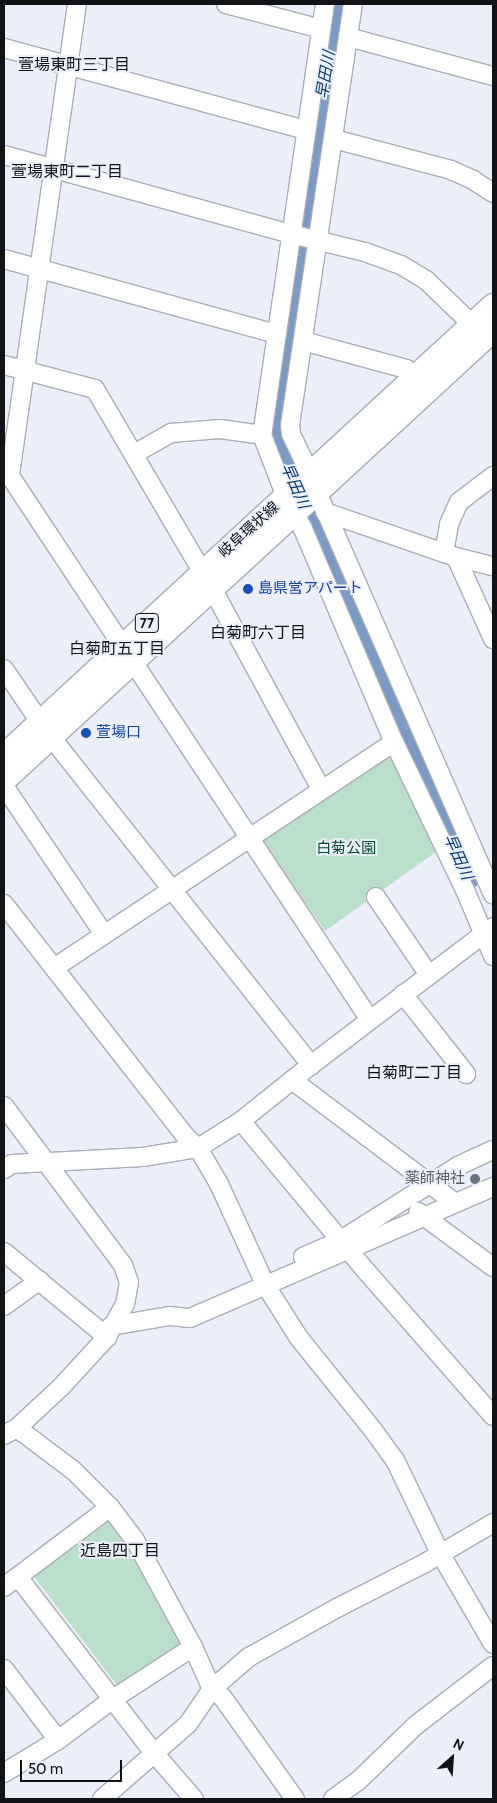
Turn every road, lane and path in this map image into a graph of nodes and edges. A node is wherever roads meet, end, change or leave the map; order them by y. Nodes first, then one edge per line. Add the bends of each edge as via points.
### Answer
1 (77, 4) edge
2 (226, 4) edge
3 (325, 4) edge
4 (353, 4) edge
5 (321, 29) junction
6 (348, 37) junction
7 (4, 48) edge
8 (68, 65) junction
9 (493, 76) edge
10 (306, 130) junction
11 (334, 138) junction
12 (4, 155) edge
13 (53, 169) junction
14 (493, 193) edge
15 (294, 235) junction
16 (316, 240) junction
17 (4, 259) edge
18 (38, 268) junction
19 (493, 304) edge
20 (277, 334) junction
21 (486, 335) edge
22 (303, 341) junction
23 (4, 365) edge
24 (24, 371) junction
25 (415, 377) junction
26 (262, 435) junction
27 (134, 454) junction
28 (493, 476) edge
29 (305, 497) junction
30 (450, 555) junction
31 (493, 566) edge
32 (208, 581) junction
33 (493, 639) edge
34 (128, 653) junction
35 (4, 669) edge
36 (45, 730) junction
37 (394, 742) junction
38 (4, 754) edge
39 (4, 781) edge
40 (4, 786) edge
41 (321, 790) junction
42 (249, 837) junction
43 (171, 888) junction
44 (493, 894) edge
45 (376, 898) dead end
46 (4, 904) edge
47 (488, 931) edge
48 (104, 934) junction
49 (493, 956) edge
50 (54, 968) junction
51 (429, 975) junction
52 (403, 994) junction
53 (370, 1020) junction
54 (311, 1064) junction
55 (466, 1074) dead end
56 (292, 1080) junction
57 (4, 1106) edge
58 (240, 1121) junction
59 (198, 1148) junction
60 (493, 1150) edge
61 (46, 1162) junction
62 (4, 1168) edge
63 (431, 1184) junction
64 (493, 1187) edge
65 (404, 1201) junction
66 (455, 1203) junction
67 (425, 1217) junction
68 (345, 1245) junction
69 (4, 1252) edge
70 (493, 1267) edge
71 (40, 1280) junction
72 (264, 1281) junction
73 (4, 1306) edge
74 (109, 1331) junction
75 (493, 1416) edge
76 (10, 1432) edge
77 (110, 1508) junction
78 (493, 1523) edge
79 (440, 1553) junction
80 (11, 1582) edge
81 (493, 1644) edge
82 (193, 1647) junction
83 (493, 1666) edge
84 (4, 1669) edge
85 (212, 1689) junction
86 (113, 1699) junction
87 (58, 1740) junction
88 (154, 1753) junction
89 (4, 1773) edge
90 (102, 1799) edge
91 (194, 1799) edge
92 (295, 1799) edge
93 (334, 1799) edge

1 - 8 street
2 - 5 street
3 - 5 street
4 - 6 street
5 - 10 street
6 - 9 street
6 - 11 street
7 - 8 street
8 - 10 street
8 - 13 street
10 - 15 street
11 - 14 street via 451,170
11 - 16 street
12 - 13 street
13 - 15 street
13 - 18 street
15 - 16 street
15 - 20 street
16 - 21 street via 401,264 426,280
16 - 22 street
17 - 18 street
18 - 20 street
18 - 24 street
19 - 21 main road, 岐阜環状線 / 77
20 - 26 street
21 - 25 main road, 岐阜環状線 / 77
21 - 29 main road, 岐阜環状線 / 77
22 - 25 street via 406,369
22 - 29 street via 290,425
23 - 24 street
24 - 27 street via 95,390
24 - 34 street via 10,476
25 - 29 main road, 岐阜環状線 / 77
26 - 27 street via 220,429 171,433
26 - 29 street
27 - 32 street
28 - 30 street via 459,502 449,524
29 - 30 street
29 - 32 main road, 岐阜環状線 / 77
29 - 37 street via 303,529
29 - 44 street
30 - 31 street
30 - 33 street
32 - 34 main road, 岐阜環状線 / 77
32 - 41 street
34 - 36 main road, 岐阜環状線 / 77
34 - 42 street
35 - 36 street
36 - 38 main road, 岐阜環状線 / 77
36 - 39 main road, 岐阜環状線 / 77
36 - 43 street
37 - 41 street
37 - 47 street
40 - 48 street
41 - 42 street
42 - 43 street
42 - 53 street
43 - 48 street
43 - 54 street
45 - 51 street
46 - 50 street
47 - 49 street
47 - 51 street
48 - 50 street
50 - 59 street
51 - 52 street
52 - 53 street
52 - 55 street
53 - 54 street
54 - 56 street
56 - 58 street
56 - 63 street
57 - 61 street
58 - 59 street
58 - 68 street
59 - 61 street via 143,1157
59 - 72 street via 219,1184
60 - 63 street via 458,1166
61 - 62 street via 12,1164
61 - 74 street via 123,1265 129,1282 125,1304
63 - 65 street
63 - 66 street
64 - 66 street
65 - 67 street
65 - 68 street
66 - 67 street
67 - 68 street
67 - 70 street
68 - 72 street
68 - 75 street
69 - 71 street
71 - 73 street
71 - 74 street
72 - 74 street via 190,1318 170,1316
72 - 79 street via 299,1338 395,1460
74 - 76 street via 61,1387
76 - 77 street via 74,1471
77 - 80 street
77 - 82 street via 136,1540
78 - 79 street
79 - 81 street
79 - 85 street via 249,1657
80 - 86 street
82 - 85 street
82 - 86 street
83 - 93 street via 416,1725 358,1781
84 - 87 street
85 - 88 street via 188,1724
85 - 92 street via 223,1698
86 - 87 street
86 - 88 street
87 - 89 street
88 - 90 street
88 - 91 street

